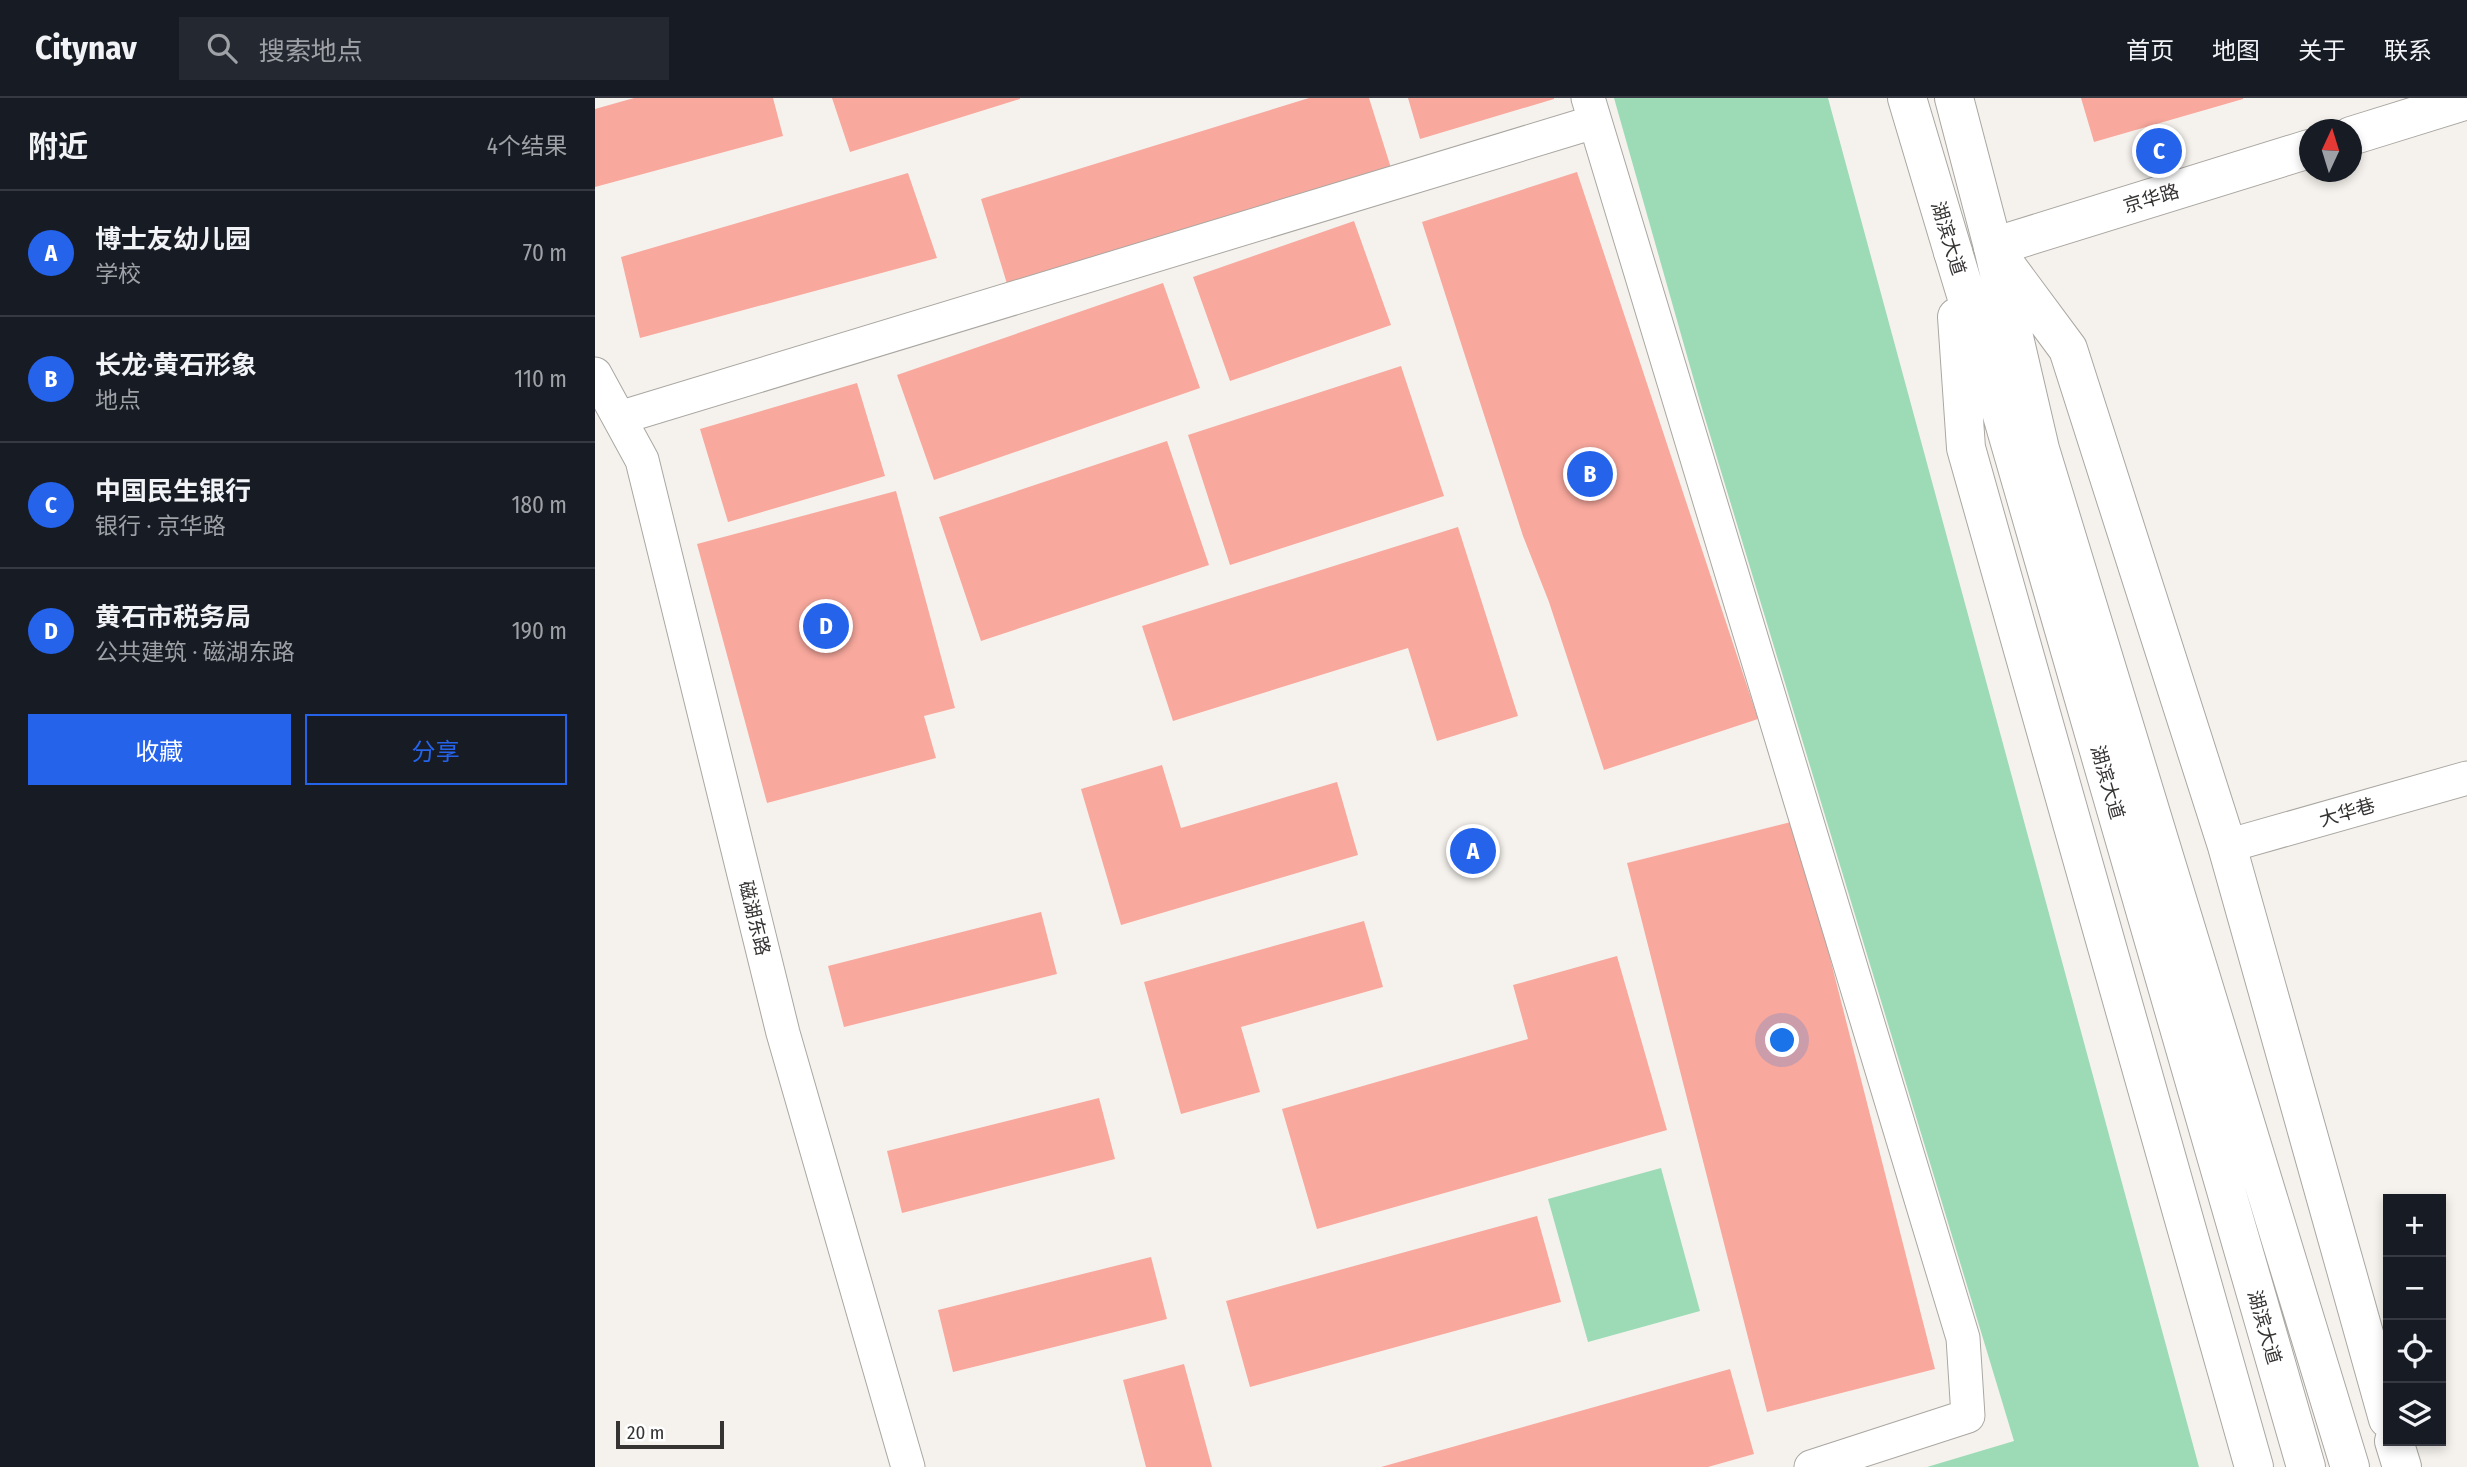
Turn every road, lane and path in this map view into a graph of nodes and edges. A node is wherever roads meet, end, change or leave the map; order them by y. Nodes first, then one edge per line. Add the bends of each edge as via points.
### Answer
1 (1907, 98) edge
2 (1954, 98) edge
3 (2467, 100) edge
4 (1591, 110) edge
5 (2362, 133) edge
6 (2299, 152) edge
7 (1993, 247) junction
8 (1953, 252) junction
9 (595, 374) edge
10 (619, 418) junction
11 (2467, 778) edge
12 (2227, 846) junction
13 (2383, 1401) edge
14 (2396, 1446) edge
15 (908, 1467) edge
16 (1811, 1467) edge
17 (2254, 1467) edge
18 (2306, 1467) edge
19 (2350, 1467) edge
20 (2402, 1467) edge

1 - 8 street, 湖滨大道
2 - 7 street, 湖滨大道
3 - 5 street
4 - 10 street
4 - 16 street via 1963,1338 1968,1416
6 - 7 street, 京华路
7 - 12 street via 2068,349
7 - 19 street, 湖滨大道 via 2040,449
8 - 17 street via 1966,448
8 - 18 street, 湖滨大道
9 - 10 street, 磁湖东路
10 - 15 street, 磁湖东路 via 642,460 783,1033
11 - 12 street, 大华巷
12 - 13 street
14 - 20 street

